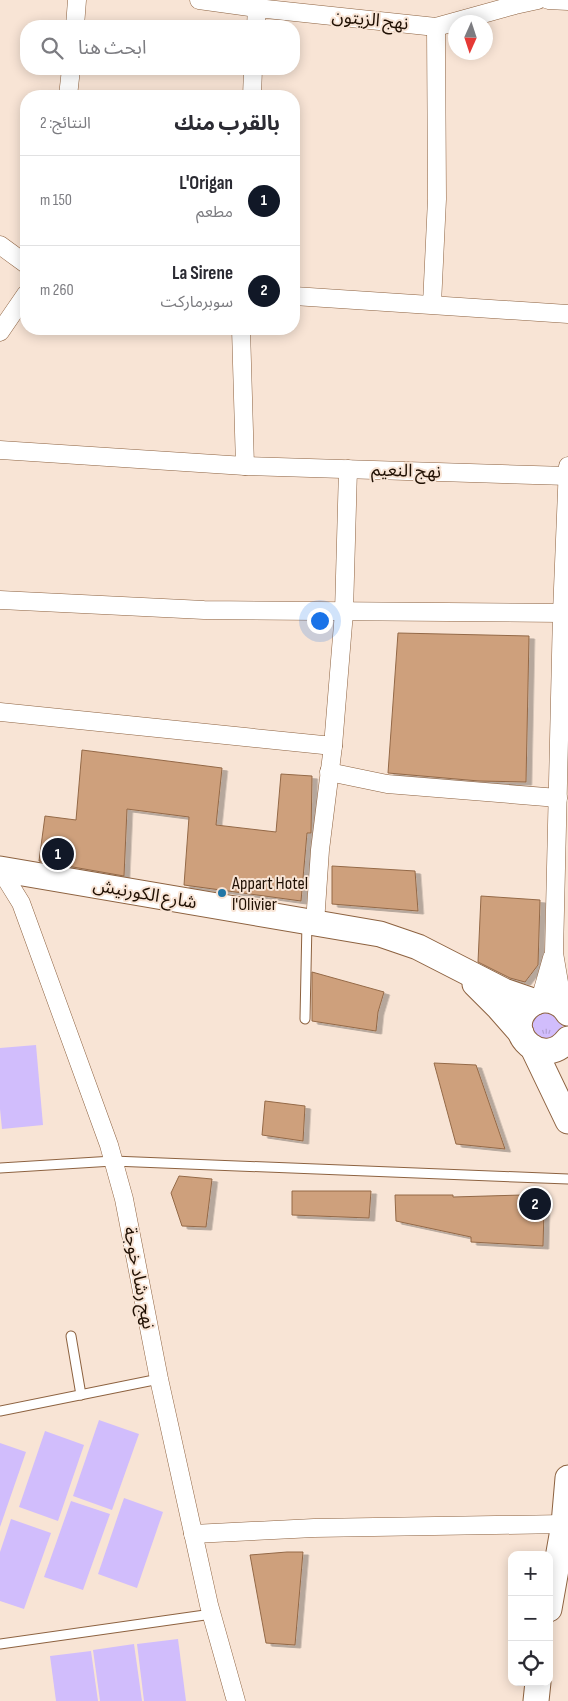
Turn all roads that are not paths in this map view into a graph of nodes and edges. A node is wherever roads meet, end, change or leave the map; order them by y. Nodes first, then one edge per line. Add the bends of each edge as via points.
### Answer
1 (77, 0) edge
2 (199, 0) edge
3 (538, 0) edge
4 (548, 0) edge
5 (568, 0) edge
6 (257, 8) junction
7 (75, 20) edge
8 (256, 20) edge
9 (436, 27) junction
10 (70, 75) edge
11 (253, 75) edge
12 (69, 90) edge
13 (252, 90) edge
14 (0, 245) edge
15 (20, 260) edge
16 (300, 296) edge
17 (20, 303) edge
18 (432, 304) junction
19 (568, 314) edge
20 (0, 332) edge
21 (241, 335) edge
22 (0, 450) edge
23 (245, 466) junction
24 (568, 466) edge
25 (348, 469) junction
26 (568, 476) edge
27 (0, 600) edge
28 (344, 612) junction
29 (562, 612) junction
30 (0, 712) edge
31 (333, 746) junction
32 (563, 765) edge
33 (328, 772) junction
34 (558, 798) junction
35 (0, 869) edge
36 (311, 922) junction
37 (460, 970) junction
38 (557, 1007) edge
39 (305, 1019) dead end
40 (568, 1039) edge
41 (527, 1040) junction
42 (568, 1121) edge
43 (113, 1161) junction
44 (0, 1168) edge
45 (568, 1179) edge
46 (71, 1336) dead end
47 (159, 1379) junction
48 (81, 1395) junction
49 (0, 1410) edge
50 (568, 1478) edge
51 (564, 1524) junction
52 (194, 1534) junction
53 (551, 1596) edge
54 (212, 1614) junction
55 (0, 1644) edge
56 (538, 1686) edge
57 (236, 1701) edge
58 (536, 1701) edge

1 - 7 street
2 - 6 street, نهج الزيتون
3 - 9 street, نهج الزيتون
4 - 5 street
6 - 8 street
6 - 9 street, نهج الزيتون
9 - 18 street via 437,199
10 - 12 street
11 - 13 street
14 - 15 street
16 - 18 street
17 - 20 street
18 - 19 street
21 - 23 street
22 - 23 street, نهج النعيم
23 - 25 street, نهج النعيم
24 - 26 street
25 - 26 street, نهج النعيم
25 - 28 street
26 - 29 street
27 - 28 street via 204,610
28 - 29 street
28 - 31 street
29 - 32 street
30 - 31 street
31 - 33 street
32 - 34 street
33 - 34 street via 387,784
33 - 36 street
34 - 38 street via 554,953
35 - 36 main road, شارع الكورنيش
35 - 43 street, نهج رشاد خوجة via 21,903
36 - 37 main road, شارع الكورنيش via 380,934 418,947
36 - 39 lane
37 - 38 main road, شارع الكورنيش via 504,991
37 - 41 main road, شارع الكورنيش
38 - 41 main road via 529,1006 521,1018
40 - 41 main road via 552,1051 539,1050
41 - 42 main road, شارع الكورنيش
43 - 44 lane
43 - 45 lane
43 - 47 street, نهج رشاد خوجة via 124,1199
46 - 48 lane
47 - 48 lane
47 - 52 street, نهج رشاد خوجة
48 - 49 lane
50 - 51 main road
51 - 52 street via 314,1528
51 - 53 main road
52 - 54 street, نهج رشاد خوجة
54 - 55 lane
54 - 57 street, نهج رشاد خوجة
56 - 58 main road

